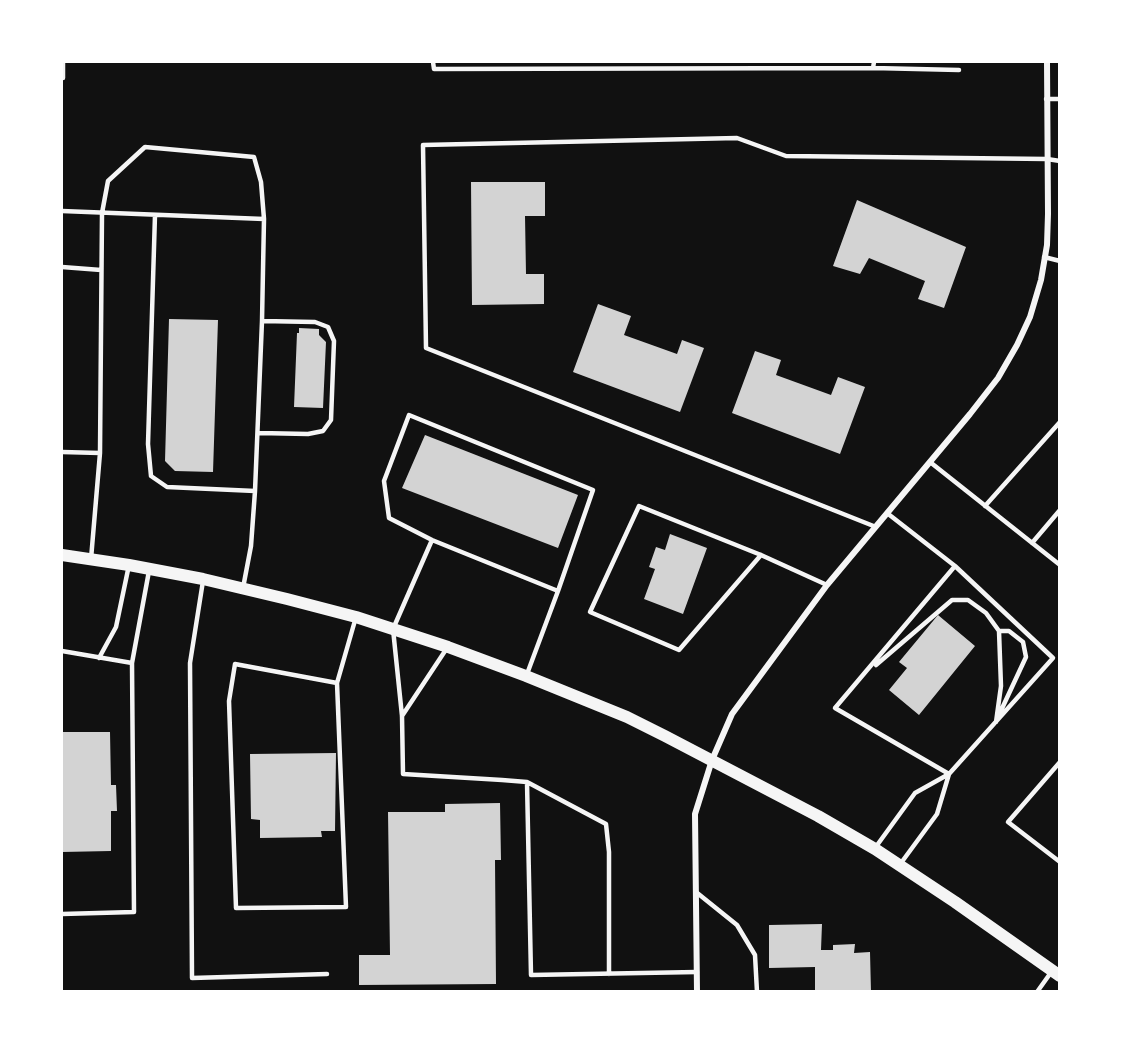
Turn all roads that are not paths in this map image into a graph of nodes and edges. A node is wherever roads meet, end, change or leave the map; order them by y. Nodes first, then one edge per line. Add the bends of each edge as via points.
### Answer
1 (63, 62) edge
2 (434, 62) edge
3 (586, 62) edge
4 (874, 62) edge
5 (1047, 62) edge
6 (587, 68) junction
7 (873, 68) junction
8 (959, 70) dead end
9 (62, 78) edge
10 (1046, 99) junction
11 (1059, 99) edge
12 (1047, 159) junction
13 (1059, 161) edge
14 (62, 211) edge
15 (102, 213) junction
16 (155, 215) junction
17 (264, 219) junction
18 (1044, 257) junction
19 (1059, 261) edge
20 (62, 267) edge
21 (101, 270) junction
22 (262, 321) junction
23 (1059, 422) edge
24 (258, 433) junction
25 (62, 452) edge
26 (100, 453) junction
27 (930, 462) junction
28 (255, 491) junction
29 (985, 506) junction
30 (1059, 510) edge
31 (887, 513) junction
32 (876, 527) junction
33 (432, 540) junction
34 (1032, 543) junction
35 (62, 555) edge
36 (761, 555) junction
37 (91, 559) junction
38 (129, 565) junction
39 (1059, 565) edge
40 (955, 566) junction
41 (149, 568) junction
42 (203, 579) junction
43 (827, 585) junction
44 (243, 588) junction
45 (558, 591) junction
46 (356, 618) junction
47 (393, 630) junction
48 (999, 631) junction
49 (448, 647) junction
50 (62, 651) edge
51 (99, 658) junction
52 (132, 663) junction
53 (865, 674) junction
54 (526, 676) junction
55 (337, 682) junction
56 (402, 716) junction
57 (996, 722) junction
58 (712, 760) junction
59 (1059, 762) edge
60 (949, 774) junction
61 (527, 783) junction
62 (875, 849) junction
63 (1059, 862) edge
64 (900, 865) junction
65 (696, 892) junction
66 (62, 914) edge
67 (696, 972) junction
68 (1056, 973) edge
69 (327, 974) dead end
70 (609, 974) junction
71 (697, 992) edge
72 (757, 992) edge
73 (1037, 992) edge

1 - 9 lane
2 - 6 lane via 434,69
3 - 6 lane
4 - 7 lane
5 - 10 street
6 - 7 lane
7 - 8 lane
10 - 11 lane
10 - 12 street
12 - 13 lane
12 - 18 street
12 - 32 lane via 786,156 737,138 423,145 426,348
14 - 15 lane
15 - 16 lane
15 - 17 lane via 108,181 145,147 254,157
15 - 21 lane
16 - 17 lane
16 - 28 lane via 147,444 151,476 167,486
17 - 22 lane
18 - 19 lane
18 - 27 street via 1030,317 1017,345 998,378
20 - 21 lane
21 - 26 lane
22 - 24 lane
22 - 24 lane via 315,322 328,327 334,341 331,420 323,431
23 - 29 lane
24 - 28 lane
25 - 26 lane
26 - 37 lane
27 - 29 lane
27 - 31 street
28 - 44 lane
29 - 34 lane
30 - 34 lane
31 - 32 street
31 - 40 lane
32 - 43 street
33 - 45 lane
33 - 45 lane via 389,518 384,482 409,415 593,490
33 - 47 lane
34 - 39 lane
35 - 37 main road
36 - 36 lane via 639,506 591,612 679,650
36 - 43 lane
37 - 38 main road
38 - 41 main road
38 - 51 lane via 116,627
40 - 53 lane
40 - 57 lane via 1053,658
41 - 42 main road
41 - 52 lane
42 - 44 main road
42 - 69 lane via 190,663 192,978
43 - 58 street via 732,714
44 - 46 main road
45 - 54 lane
46 - 47 main road
46 - 55 lane
47 - 49 main road
47 - 56 lane
48 - 53 lane via 986,613 968,600 952,600
48 - 57 lane via 1001,686
48 - 57 lane via 1009,631 1023,642 1026,657
49 - 54 main road
49 - 56 lane
50 - 51 lane
51 - 52 lane
52 - 66 lane via 134,912
53 - 60 lane via 835,708
54 - 58 main road via 627,717
55 - 55 lane via 235,664 229,701 236,908 346,907
56 - 61 lane via 403,774
57 - 60 lane
58 - 62 main road
58 - 65 street via 695,814
59 - 63 lane via 1008,822
60 - 62 lane via 915,793
60 - 64 lane via 936,814
61 - 70 lane via 606,824
61 - 70 lane via 531,975
62 - 64 main road
64 - 68 main road
65 - 67 street
65 - 72 lane via 737,926 755,955
67 - 70 lane
67 - 71 street
68 - 73 lane

